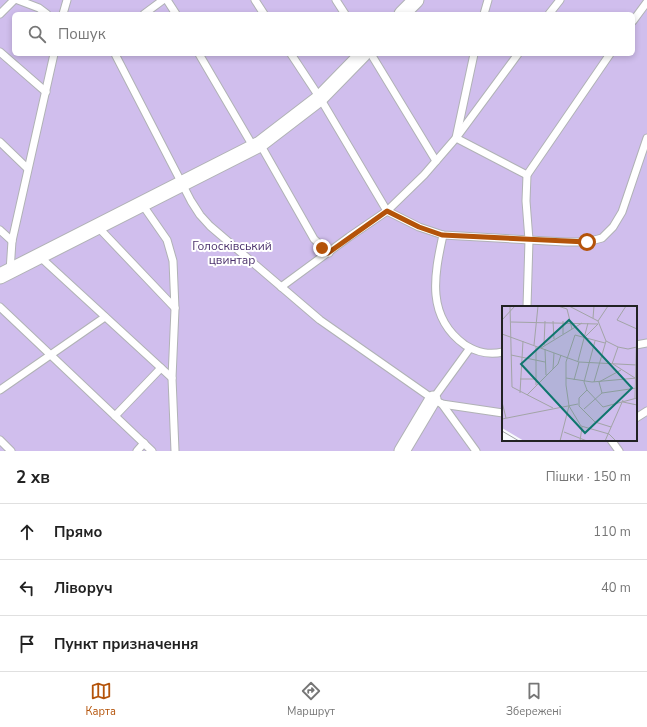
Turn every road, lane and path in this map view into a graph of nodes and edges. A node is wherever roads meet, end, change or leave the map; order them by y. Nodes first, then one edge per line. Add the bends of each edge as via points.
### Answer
1 (14, 0) edge
2 (18, 0) edge
3 (66, 0) edge
4 (163, 0) edge
5 (167, 0) edge
6 (255, 0) edge
7 (336, 0) edge
8 (416, 0) edge
9 (488, 0) edge
10 (560, 0) edge
11 (647, 2) edge
12 (44, 12) edge
13 (63, 12) edge
14 (147, 12) edge
15 (175, 12) edge
16 (263, 12) edge
17 (344, 12) edge
18 (404, 12) edge
19 (485, 12) edge
20 (551, 12) edge
21 (0, 14) edge
22 (635, 18) edge
23 (0, 52) edge
24 (54, 56) edge
25 (116, 56) edge
26 (200, 56) edge
27 (292, 56) edge
28 (361, 56) edge
29 (372, 56) edge
30 (474, 56) edge
31 (517, 56) edge
32 (609, 56) edge
33 (46, 92) junction
34 (320, 98) junction
35 (456, 138) junction
36 (647, 138) edge
37 (0, 142) edge
38 (257, 146) junction
39 (436, 161) junction
40 (27, 168) junction
41 (527, 175) junction
42 (182, 184) junction
43 (142, 204) junction
44 (387, 211) junction
45 (97, 226) junction
46 (0, 230) edge
47 (442, 235) junction
48 (529, 240) junction
49 (12, 241) junction
50 (328, 253) junction
51 (38, 256) junction
52 (5, 273) edge
53 (281, 287) junction
54 (527, 306) edge
55 (0, 307) edge
56 (175, 308) junction
57 (105, 317) junction
58 (647, 343) edge
59 (637, 345) edge
60 (470, 348) junction
61 (502, 352) edge
62 (51, 355) junction
63 (161, 368) junction
64 (172, 378) junction
65 (0, 390) edge
66 (438, 401) junction
67 (647, 411) edge
68 (502, 413) edge
69 (115, 416) junction
70 (637, 417) edge
71 (0, 440) edge
72 (612, 441) edge
73 (144, 443) junction
74 (11, 451) edge
75 (137, 451) edge
76 (152, 451) edge
77 (175, 451) edge
78 (402, 451) edge
79 (476, 451) edge
80 (619, 451) edge

1 - 21 lane
2 - 12 lane
3 - 13 lane
4 - 14 lane
5 - 15 lane
6 - 16 lane
7 - 17 lane
8 - 18 street
9 - 19 lane
10 - 20 lane
11 - 22 lane
23 - 33 lane
24 - 33 lane
25 - 42 lane
26 - 38 lane
27 - 34 lane
28 - 34 street
29 - 39 lane
30 - 35 lane
31 - 35 lane
32 - 41 lane
33 - 40 lane
34 - 38 street
34 - 44 lane
35 - 39 lane
35 - 41 lane
36 - 48 lane via 622,212 608,234 587,242
37 - 40 lane
38 - 42 street
38 - 50 lane via 314,239
39 - 44 lane
40 - 49 lane
41 - 48 lane
42 - 43 street
42 - 53 lane via 200,215 210,226
43 - 45 street
43 - 56 lane via 167,240 170,249
44 - 47 lane
44 - 50 lane
45 - 51 street
45 - 56 lane
46 - 49 lane
47 - 48 lane
47 - 60 lane via 436,272 437,303 447,328
48 - 54 lane
49 - 52 lane
50 - 53 lane
51 - 52 street
51 - 57 lane
53 - 66 lane via 320,320
55 - 62 lane
56 - 64 lane
57 - 62 lane
57 - 63 lane
58 - 59 lane
60 - 61 lane via 481,353
60 - 66 lane
62 - 65 lane
62 - 69 lane
63 - 64 lane
63 - 69 lane
64 - 77 lane
66 - 68 lane
66 - 78 street
66 - 79 lane
67 - 70 lane
69 - 73 lane
71 - 74 lane
72 - 80 lane
73 - 75 lane
73 - 76 lane

